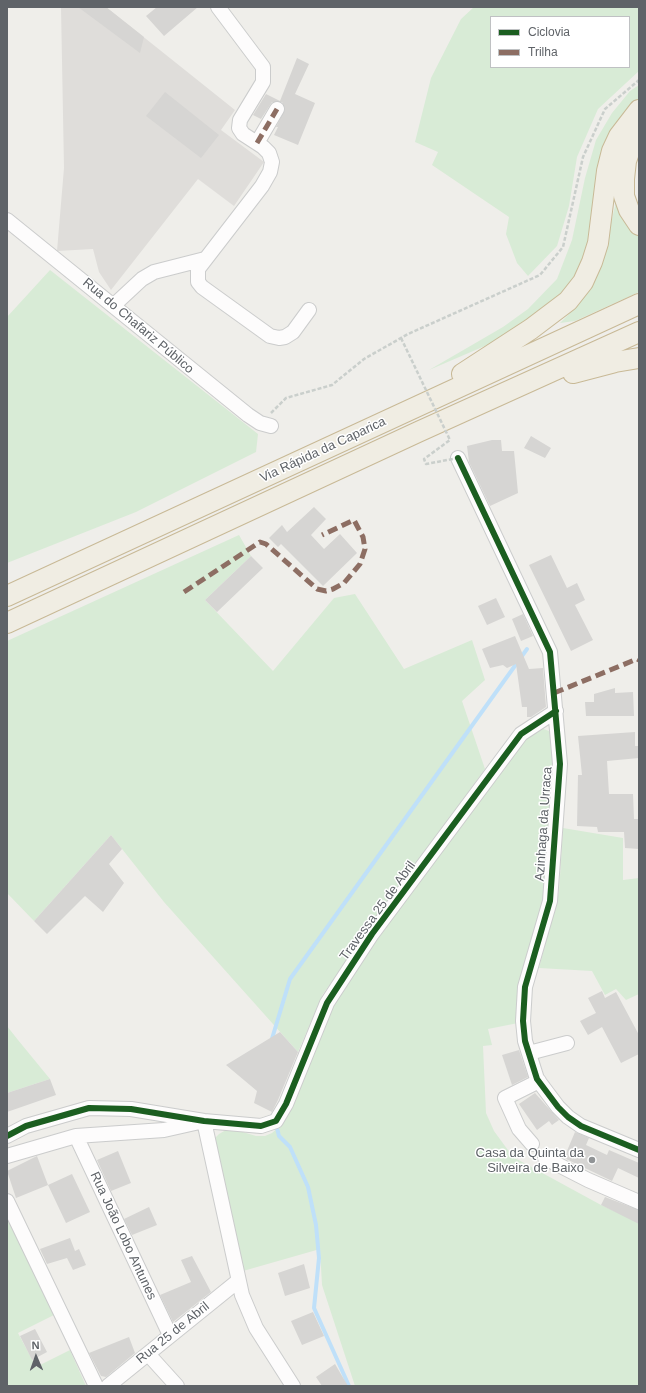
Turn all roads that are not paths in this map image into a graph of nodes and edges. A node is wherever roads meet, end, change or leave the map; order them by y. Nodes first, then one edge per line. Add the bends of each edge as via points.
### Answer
1 (218, 7) edge
2 (277, 109) dead end
3 (639, 110) edge
4 (639, 135) edge
5 (257, 143) junction
6 (7, 220) edge
7 (639, 225) edge
8 (205, 258) junction
9 (639, 304) edge
10 (113, 306) junction
11 (309, 310) dead end
12 (639, 332) edge
13 (639, 358) edge
14 (515, 388) junction
15 (402, 413) junction
16 (265, 425) road end
17 (458, 458) road end
18 (7, 596) edge
19 (7, 623) edge
20 (556, 711) junction
21 (567, 1043) dead end
22 (529, 1053) junction
23 (539, 1081) junction
24 (204, 1121) junction
25 (7, 1136) edge
26 (76, 1136) junction
27 (532, 1144) dead end
28 (639, 1150) edge
29 (8, 1156) edge
30 (545, 1158) dead end
31 (7, 1201) edge
32 (639, 1202) edge
33 (238, 1281) junction
34 (170, 1335) junction
35 (148, 1354) junction
36 (96, 1386) edge
37 (108, 1386) edge
38 (177, 1386) edge
39 (293, 1386) edge

1 - 5 street via 263,67 263,82 240,120 239,128 243,134
2 - 5 street
3 - 15 highway via 618,136 612,151 598,243 583,282 568,300 531,329
4 - 7 highway via 632,144 626,161 624,196
5 - 8 street via 269,153 272,162 270,172 262,186
6 - 10 street, Rua do Chafariz Público
8 - 10 street via 154,272 142,279
8 - 11 street via 197,276 202,287 270,336 285,337 293,332
9 - 15 highway, Via Rápida da Caparica
10 - 16 street, Rua do Chafariz Público
12 - 14 highway, Via Rápida da Caparica
13 - 14 highway
14 - 19 highway, Via Rápida da Caparica
15 - 18 highway, Via Rápida da Caparica
17 - 20 street, Azinhaga da Urraca via 550,652
20 - 22 street, Azinhaga da Urraca via 560,764 550,901 525,987 523,1006
20 - 24 street, Travessa 25 de Abril via 521,734 372,934 328,1003 286,1104 276,1121 261,1126
21 - 22 street
22 - 23 street, Azinhaga da Urraca
23 - 27 street via 505,1098 519,1129
23 - 28 street, Azinhaga da Urraca via 558,1107 581,1126
24 - 25 street, Travessa 25 de Abril via 131,1109 89,1108 26,1126
24 - 26 street via 164,1130
24 - 33 street
26 - 29 street
26 - 34 street, Rua João Lobo Antunes
30 - 32 street
31 - 36 street
33 - 34 street, Rua 25 de Abril
33 - 39 street via 256,1328
34 - 35 street, Rua 25 de Abril
35 - 37 street, Rua 25 de Abril
35 - 38 street

